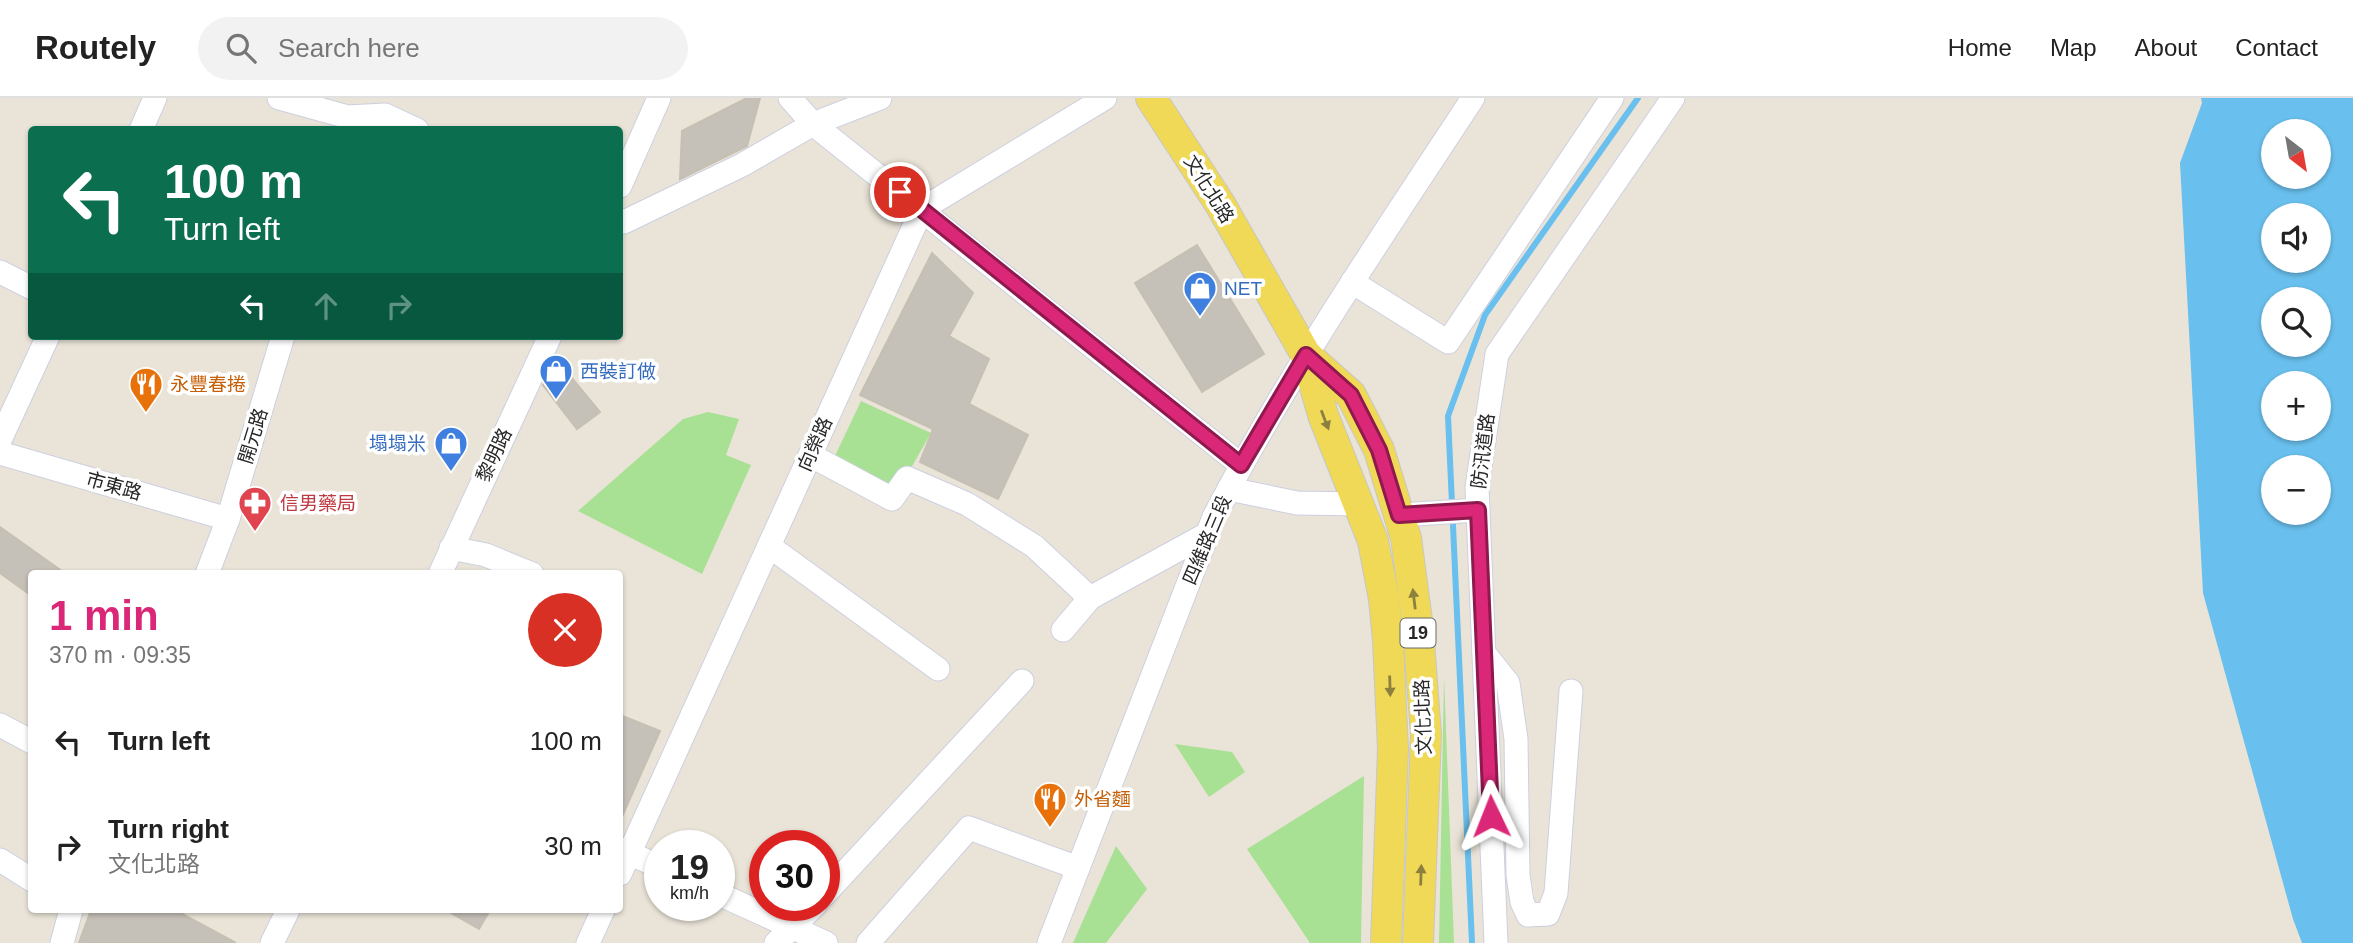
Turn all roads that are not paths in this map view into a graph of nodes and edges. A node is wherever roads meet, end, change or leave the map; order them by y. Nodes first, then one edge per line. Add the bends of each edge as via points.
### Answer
1 (155, 98) edge
2 (279, 98) edge
3 (659, 98) edge
4 (790, 98) edge
5 (880, 98) edge
6 (1105, 98) edge
7 (1151, 98) edge
8 (1473, 98) edge
9 (1612, 98) edge
10 (1673, 98) edge
11 (348, 115) edge
12 (813, 124) junction
13 (143, 126) edge
14 (408, 126) edge
15 (623, 179) edge
16 (922, 209) junction
17 (623, 222) edge
18 (0, 272) edge
19 (1352, 282) junction
20 (28, 286) edge
21 (46, 340) edge
22 (282, 340) edge
23 (548, 340) edge
24 (1306, 355) junction
25 (0, 440) edge
26 (0, 453) edge
27 (810, 455) junction
28 (1241, 465) junction
29 (1229, 488) junction
30 (1359, 504) junction
31 (1478, 510) junction
32 (1399, 515) junction
33 (228, 519) junction
34 (1208, 534) junction
35 (769, 546) junction
36 (451, 548) junction
37 (209, 570) edge
38 (442, 570) edge
39 (522, 570) edge
40 (1090, 598) junction
41 (1063, 630) dead end
42 (1484, 653) junction
43 (938, 669) dead end
44 (1022, 681) dead end
45 (1571, 691) dead end
46 (0, 725) edge
47 (28, 740) edge
48 (624, 851) edge
49 (0, 860) edge
50 (644, 860) edge
51 (1078, 868) junction
52 (28, 878) edge
53 (840, 878) edge
54 (735, 901) edge
55 (71, 913) edge
56 (287, 913) edge
57 (602, 913) edge
58 (800, 921) edge
59 (793, 928) junction
60 (62, 943) edge
61 (272, 943) edge
62 (588, 943) edge
63 (776, 943) edge
64 (826, 943) edge
65 (867, 943) edge
66 (1049, 943) edge
67 (1386, 943) edge
68 (1418, 943) edge
69 (1496, 943) edge

1 - 13 street
2 - 11 street
3 - 15 street
4 - 12 street
5 - 12 street
6 - 16 street
7 - 24 main road, 文化北路 / 19 via 1220,204
8 - 19 street, 四維路三段
9 - 19 street via 1448,342
10 - 31 street, 防汛道路 via 1497,354 1477,487
11 - 14 street via 385,115
12 - 16 street
12 - 17 street via 741,165
16 - 27 street, 向榮路
16 - 28 street
18 - 20 street
19 - 24 street, 四維路三段
21 - 25 street
22 - 33 street, 開元路
23 - 36 street, 黎明路
24 - 28 street, 四維路三段
24 -> 30 main road, 文化北路 / 19 via 1323,415
24 - 32 main road, 文化北路 / 19 via 1351,395 1379,450
26 - 33 street, 市東路
27 - 35 street, 向榮路
27 - 40 street via 892,499 907,478 968,504 1034,546
28 - 29 street, 四維路三段
29 - 30 street via 1297,503
29 - 34 street, 四維路三段
30 -> 67 main road, 文化北路 / 19 via 1373,541 1388,641 1393,749
31 - 32 street
31 - 42 street, 防汛道路
68 -> 32 main road, 文化北路 / 19 via 1426,735 1418,628
33 - 37 street, 開元路
34 - 40 street
34 - 51 street, 四維路三段
35 - 43 street
35 - 48 street, 向榮路
36 - 38 street, 黎明路
36 - 39 street via 486,555
40 - 41 street
42 - 45 street via 1508,683 1516,739 1518,875 1528,915 1548,914 1556,892
42 - 69 street, 防汛道路
44 - 53 street
46 - 47 street
48 - 50 street
49 - 52 street
51 - 65 street via 969,828
51 - 66 street, 四維路三段
54 - 59 street
55 - 60 street
56 - 61 street
57 - 62 street
58 - 59 street
59 - 63 street
59 - 64 street

